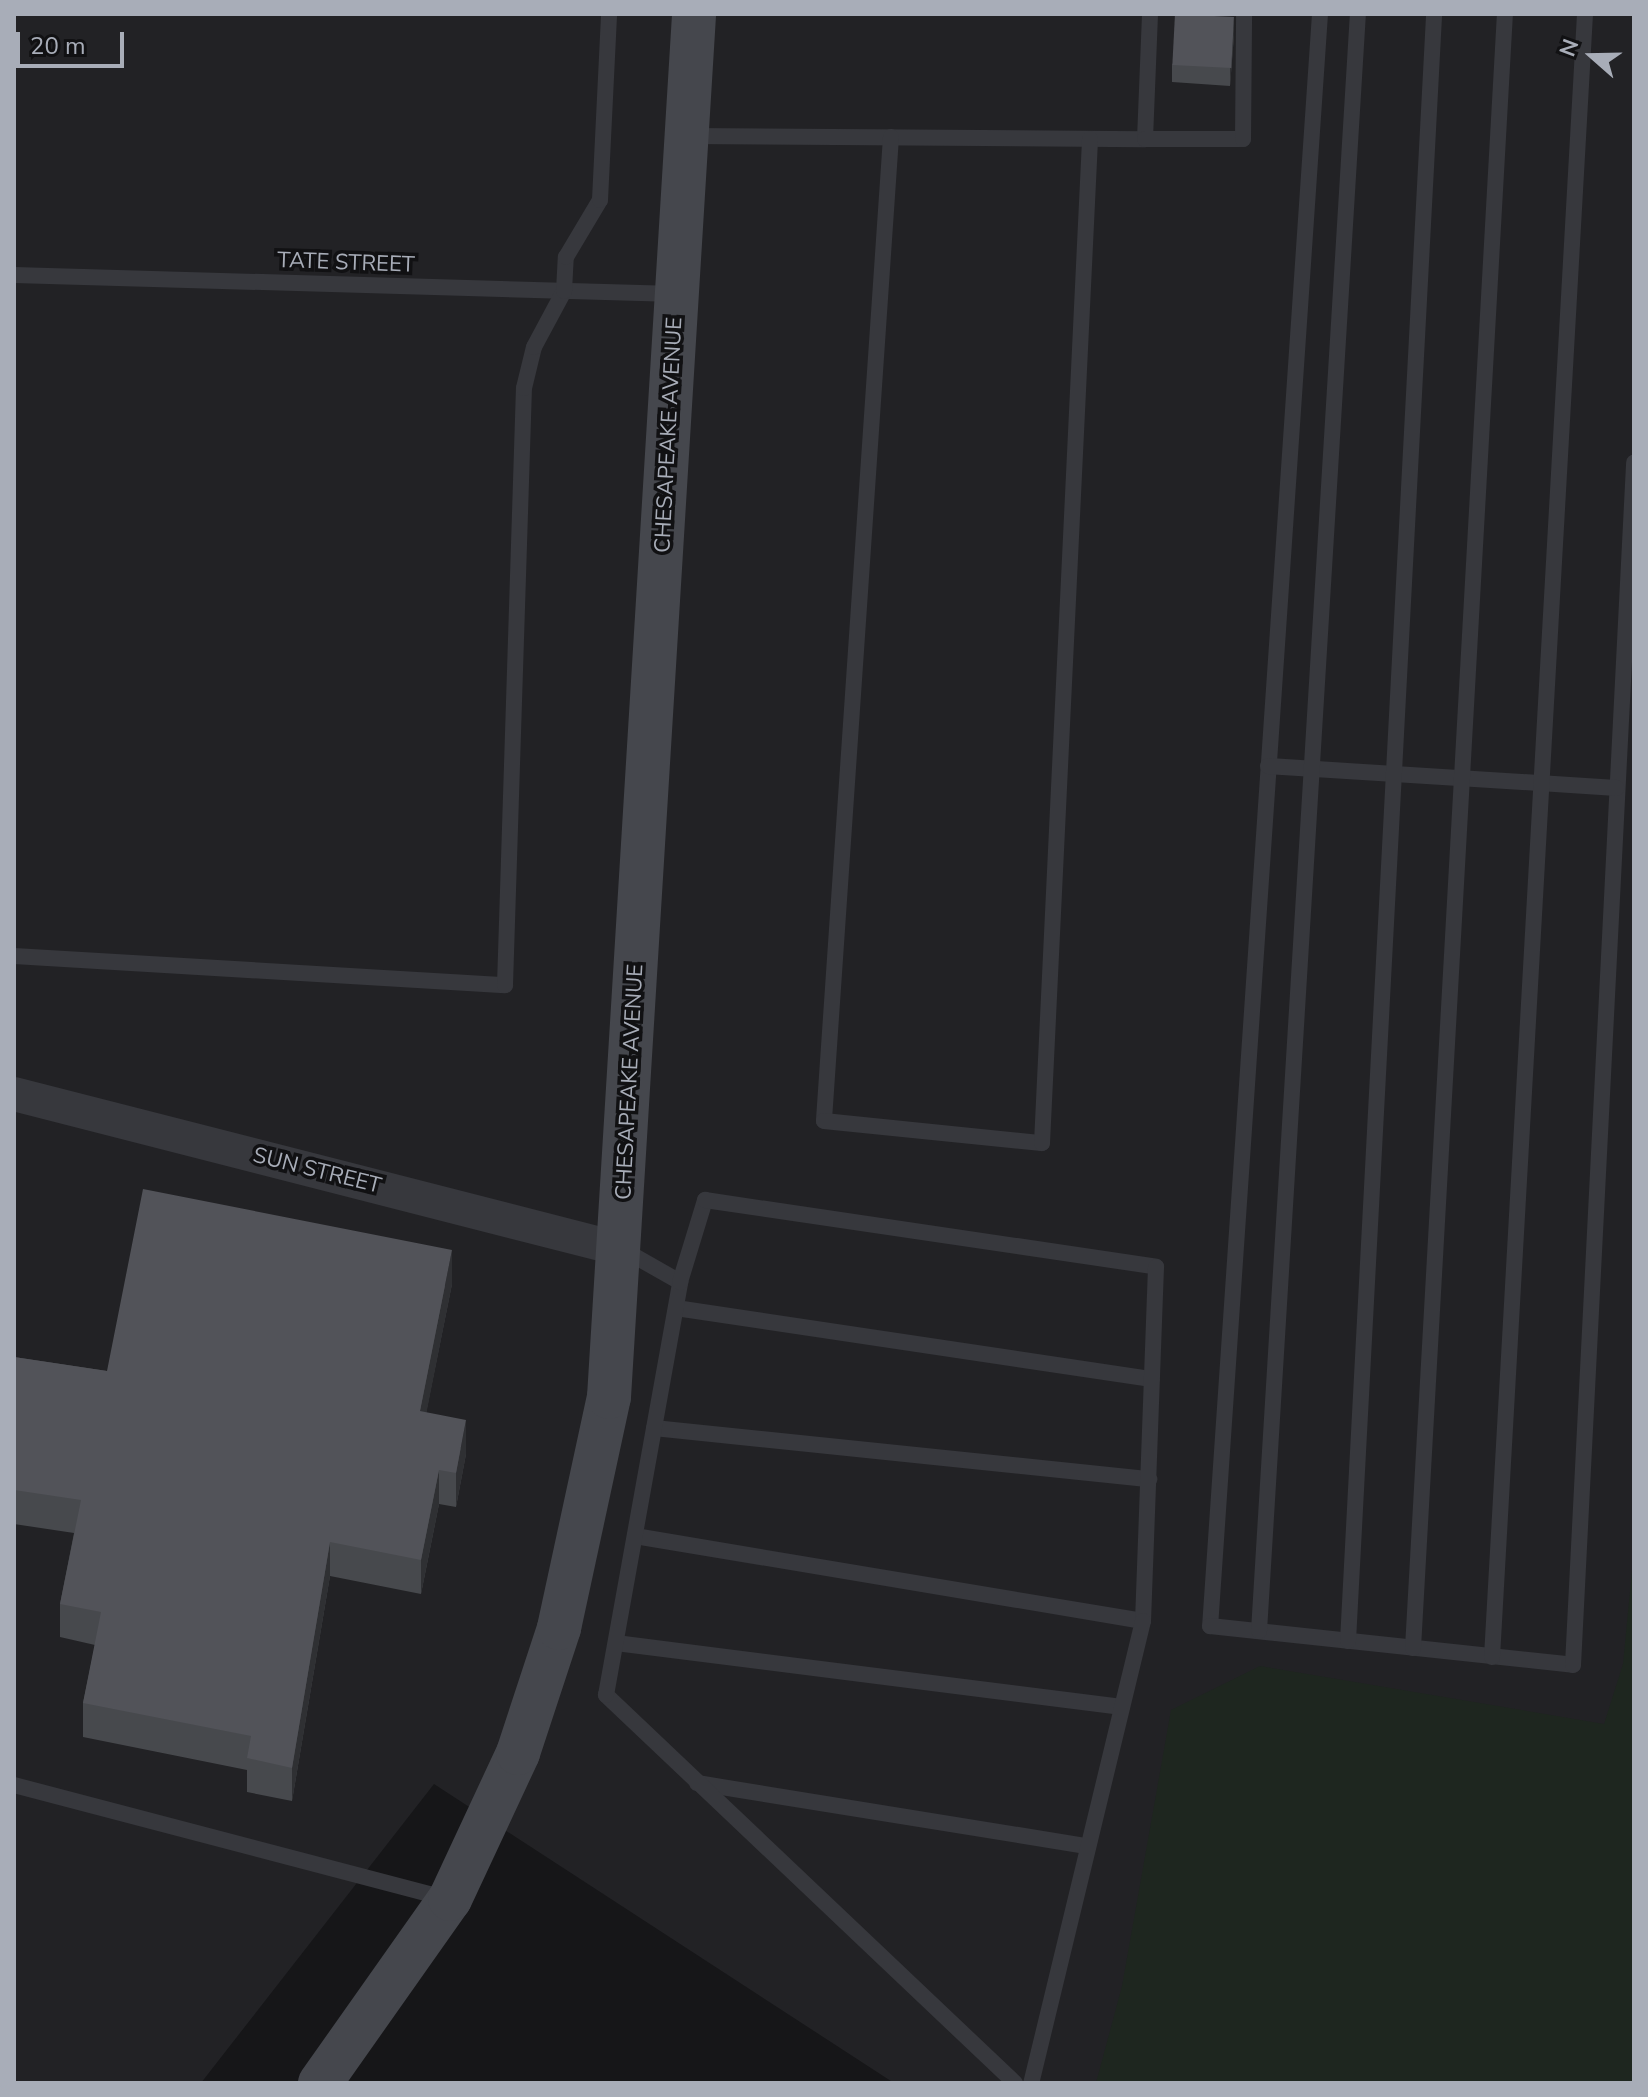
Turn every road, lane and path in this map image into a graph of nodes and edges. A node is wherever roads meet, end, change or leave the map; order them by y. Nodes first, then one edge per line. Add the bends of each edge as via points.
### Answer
1 (609, 14) edge
2 (694, 14) edge
3 (1150, 14) edge
4 (1244, 14) edge
5 (1320, 14) edge
6 (1358, 14) edge
7 (1434, 14) edge
8 (1505, 14) edge
9 (1585, 14) edge
10 (687, 136) junction
11 (891, 137) junction
12 (1090, 139) junction
13 (1145, 139) junction
14 (14, 275) edge
15 (564, 291) junction
16 (677, 294) junction
17 (1634, 463) edge
18 (1268, 766) junction
19 (1312, 771) junction
20 (1394, 772) junction
21 (1462, 778) junction
22 (1541, 783) junction
23 (1616, 788) junction
24 (14, 956) edge
25 (14, 1094) edge
26 (620, 1249) junction
27 (680, 1282) junction
28 (676, 1308) junction
29 (1152, 1379) junction
30 (654, 1428) junction
31 (1149, 1479) junction
32 (635, 1536) junction
33 (1143, 1621) junction
34 (1259, 1631) junction
35 (1348, 1641) junction
36 (616, 1643) junction
37 (1413, 1648) junction
38 (1492, 1657) junction
39 (1122, 1707) junction
40 (697, 1783) junction
41 (14, 1785) edge
42 (1088, 1846) junction
43 (450, 1899) junction
44 (320, 2083) edge
45 (1015, 2083) edge
46 (1031, 2083) edge

1 - 15 lane via 600,200 566,257
2 - 10 street, CHESAPEAKE AVENUE
3 - 13 lane
4 - 13 lane via 1243,139
5 - 18 lane
6 - 19 lane
7 - 20 lane
8 - 21 lane
9 - 22 lane
10 - 11 lane
10 - 16 street, CHESAPEAKE AVENUE
11 - 12 lane
11 - 12 lane via 824,1121 1042,1143
12 - 13 lane
14 - 15 lane, TATE STREET
15 - 16 lane, TATE STREET
15 - 24 lane via 534,347 524,388 505,985
16 - 26 street, CHESAPEAKE AVENUE
17 - 23 lane
18 - 19 lane
18 - 34 lane via 1210,1626
19 - 20 lane
19 - 34 lane
20 - 21 lane
20 - 35 lane
21 - 22 lane
21 - 37 lane
22 - 23 lane
22 - 38 lane
23 - 38 lane via 1573,1665
25 - 26 street, SUN STREET
26 - 27 lane
26 - 43 street, CHESAPEAKE AVENUE via 609,1397 559,1628 518,1753
27 - 28 lane
27 - 29 lane via 705,1200 1156,1267
28 - 29 lane
28 - 30 lane
29 - 31 lane
30 - 31 lane
30 - 32 lane
31 - 33 lane
32 - 33 lane
32 - 36 lane
33 - 39 lane
34 - 35 lane
35 - 37 lane
36 - 39 lane
36 - 40 lane via 606,1695
37 - 38 lane
39 - 42 lane
40 - 42 lane
40 - 45 lane
41 - 43 lane
42 - 46 lane
43 - 44 street, CHESAPEAKE AVENUE

